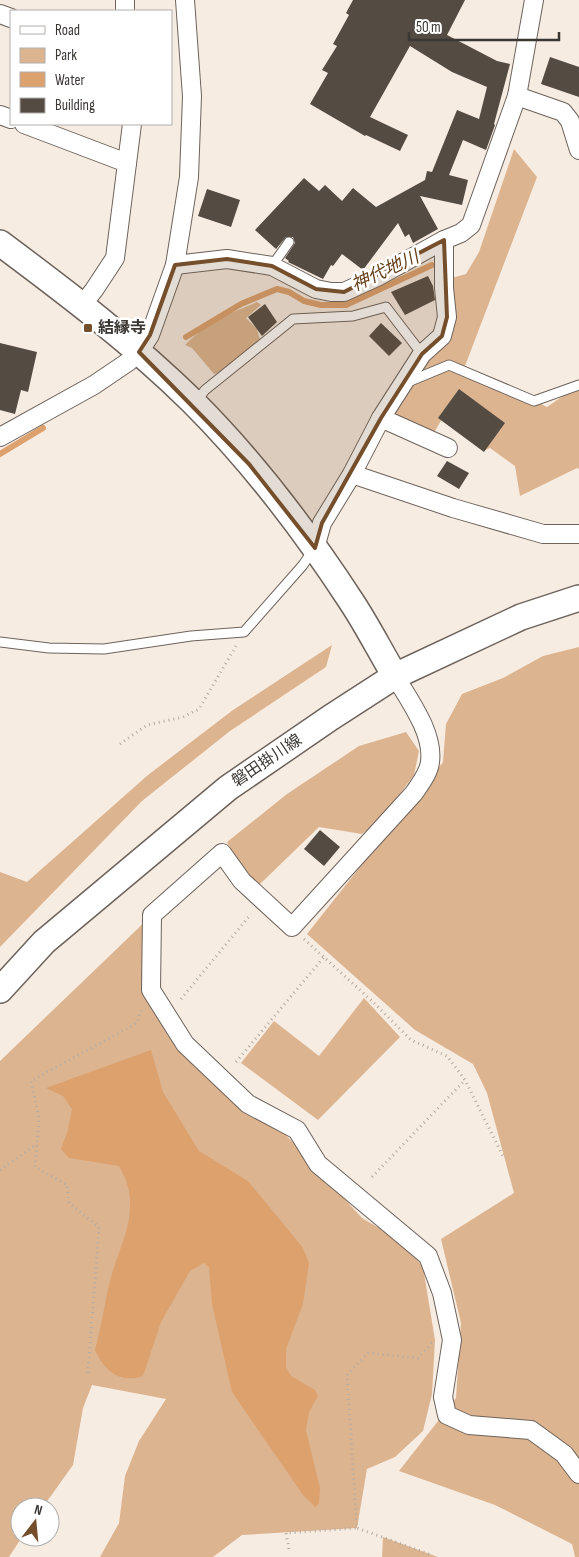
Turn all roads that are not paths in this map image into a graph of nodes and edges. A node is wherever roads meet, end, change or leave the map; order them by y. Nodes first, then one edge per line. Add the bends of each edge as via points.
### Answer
1 (185, 0) edge
2 (534, 0) edge
3 (517, 96) junction
4 (27, 125) edge
5 (132, 125) edge
6 (579, 150) edge
7 (127, 163) junction
8 (444, 240) junction
9 (289, 242) dead end
10 (0, 243) edge
11 (175, 265) junction
12 (272, 266) junction
13 (82, 305) junction
14 (138, 352) junction
15 (422, 354) junction
16 (403, 384) junction
17 (579, 385) edge
18 (194, 404) junction
19 (381, 418) junction
20 (0, 436) edge
21 (448, 448) dead end
22 (352, 474) junction
23 (579, 534) edge
24 (315, 548) junction
25 (579, 598) edge
26 (0, 642) edge
27 (395, 676) junction
28 (0, 990) edge
29 (579, 1474) edge

1 - 11 street via 192,96 190,168
2 - 3 street
3 - 6 street via 562,112 570,121
3 - 8 street via 471,225 461,234
4 - 7 street
5 - 7 street
7 - 13 street via 115,258
8 - 12 street via 344,292 316,289
8 - 15 street via 447,317 442,336
9 - 12 lane
10 - 13 main road
11 - 12 street via 227,259
11 - 14 street via 150,335
13 - 14 main road
14 - 18 main road
14 - 20 street via 94,385
15 - 16 street
15 - 18 lane via 386,307 353,316 293,319 205,390
16 - 17 lane via 449,365 534,401
16 - 19 street
18 - 24 main road via 249,464
19 - 21 street
19 - 22 street
22 - 23 street via 543,534
22 - 24 street via 322,523
24 - 26 lane via 244,632 104,649 49,648
24 - 27 main road via 352,602
25 - 27 main road, 磐田掛川線 via 521,617
27 - 28 main road, 磐田掛川線 via 228,788 44,942
27 - 29 street via 424,728 430,750 427,772 414,793 292,927 242,881 222,853 152,915 151,990 185,1044 248,1104 297,1130 318,1164 428,1256 442,1293 452,1340 443,1397 447,1416 468,1425 531,1430 564,1454

